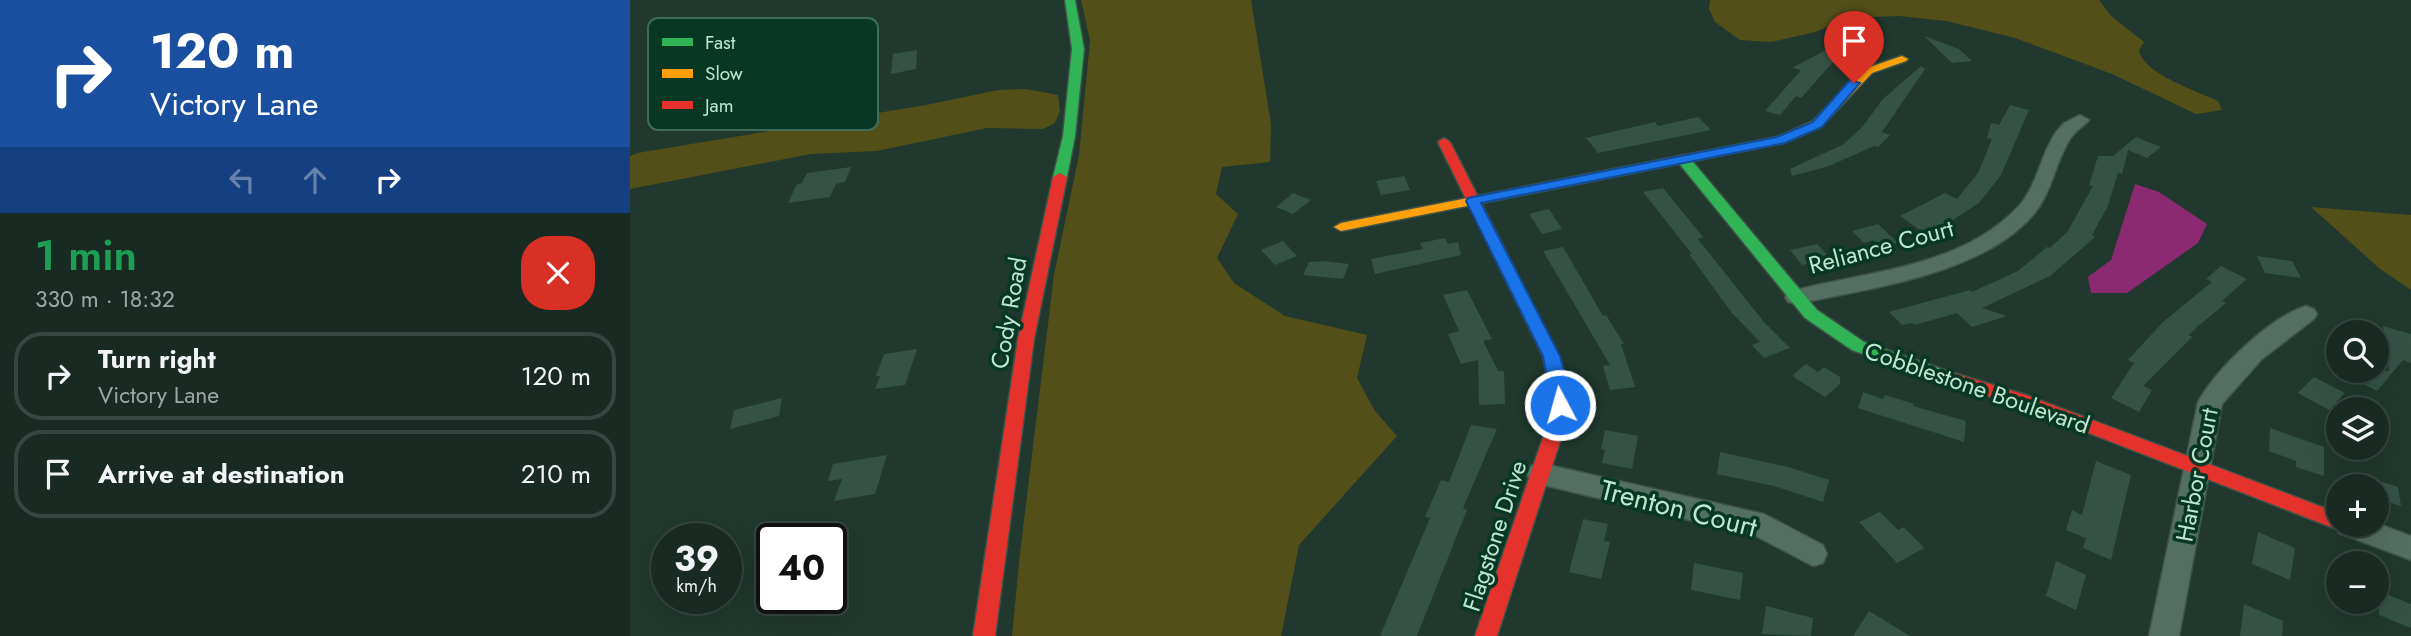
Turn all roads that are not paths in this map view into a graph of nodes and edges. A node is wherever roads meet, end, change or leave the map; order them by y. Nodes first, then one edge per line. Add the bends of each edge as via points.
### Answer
1 (1070, 0) edge
2 (1902, 59) dead end
3 (2080, 120) dead end
4 (1444, 142) dead end
5 (1683, 159) junction
6 (1473, 201) junction
7 (1341, 227) dead end
8 (1796, 297) junction
9 (2306, 314) dead end
10 (2197, 467) junction
11 (1540, 474) junction
12 (2326, 516) edge
13 (2381, 537) edge
14 (2411, 548) edge
15 (1813, 554) dead end
16 (984, 636) edge
17 (1486, 636) edge
18 (2165, 636) edge

1 - 16 street, Cody Road via 1078,49 1069,136 1026,339
2 - 5 street via 1868,71 1818,124 1802,133
3 - 8 street, Reliance Court via 2062,132 2035,199 2010,225 1976,248 1906,271
4 - 6 street, Flagstone Drive
5 - 6 street
5 - 8 street, Cobblestone Boulevard
6 - 7 street
6 - 11 street, Flagstone Drive via 1557,376 1558,416
8 - 10 street, Cobblestone Boulevard via 1829,330 1867,352 2018,398
9 - 10 street, Harbor Court via 2285,325 2210,402
10 - 12 street, Cobblestone Boulevard
10 - 18 street, Harbor Court
11 - 15 street, Trenton Court via 1764,526
11 - 17 street, Flagstone Drive
13 - 14 street

